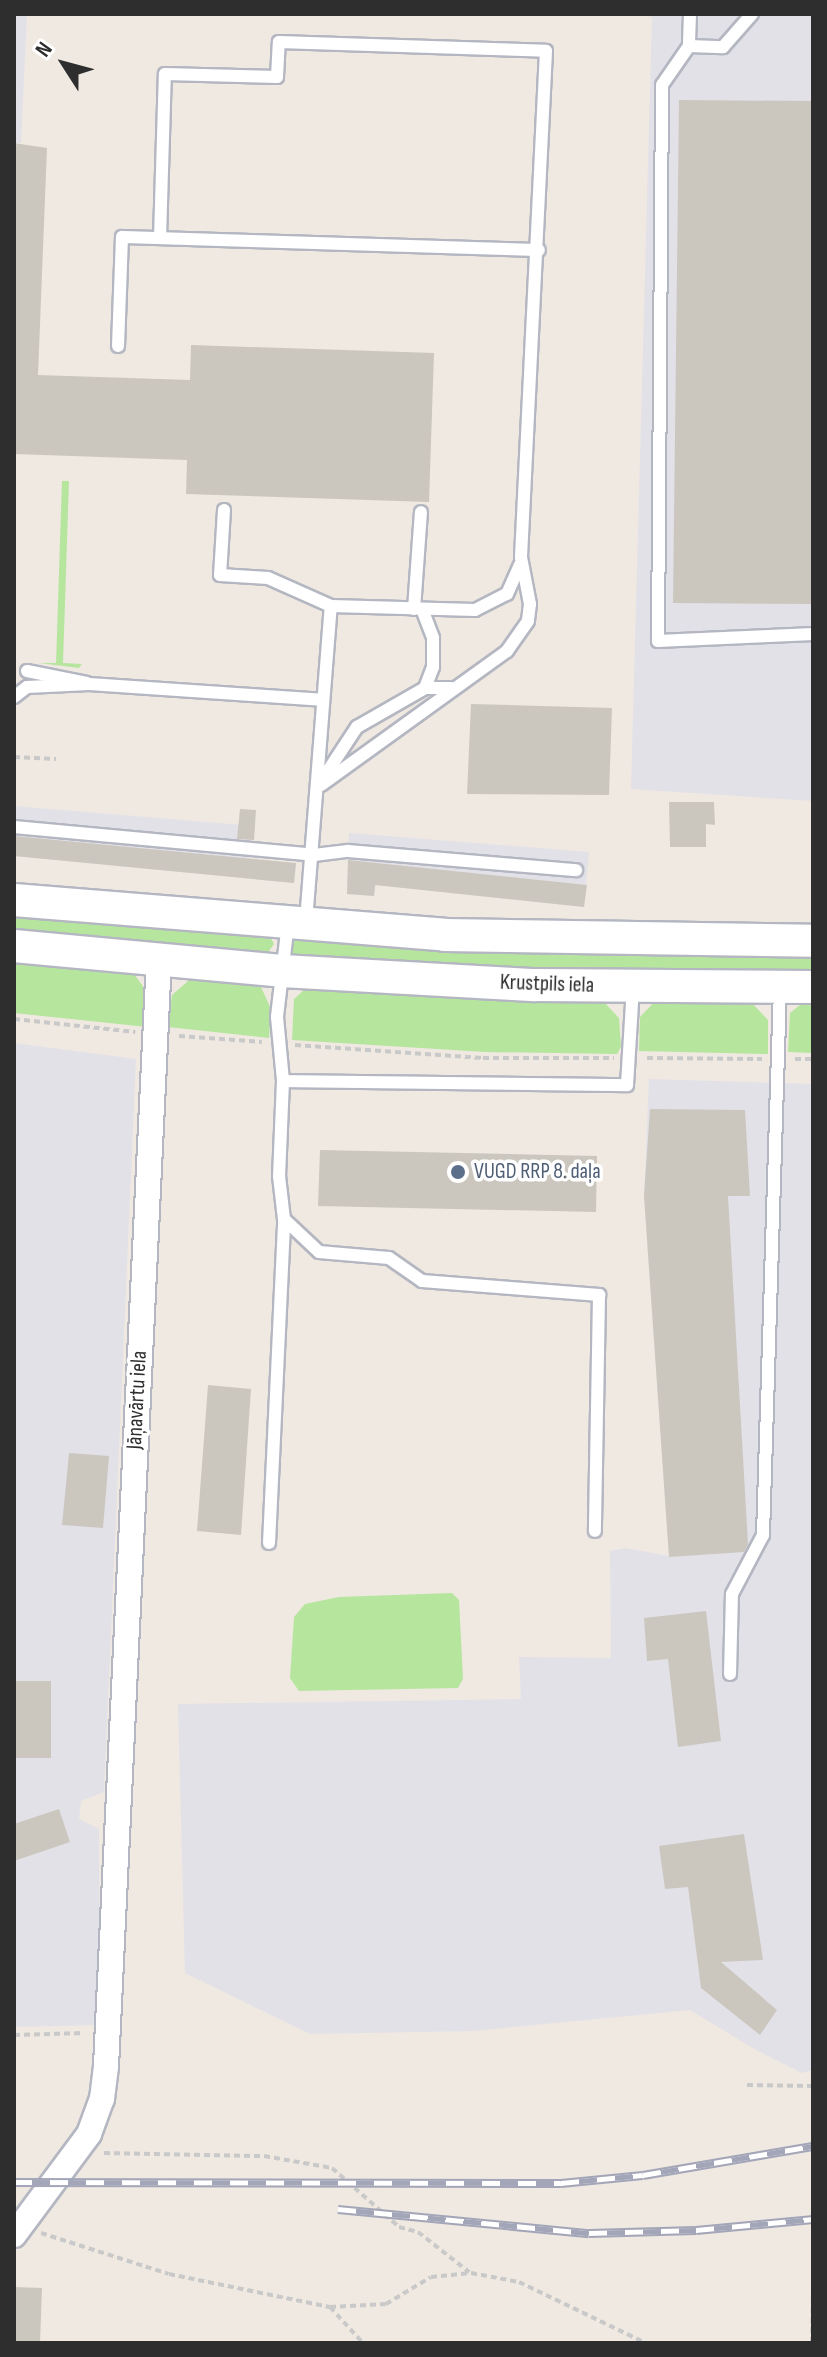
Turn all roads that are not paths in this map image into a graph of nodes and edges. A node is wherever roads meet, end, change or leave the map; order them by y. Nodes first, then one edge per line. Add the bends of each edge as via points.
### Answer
1 (690, 14) edge
2 (752, 14) edge
3 (689, 46) junction
4 (160, 238) junction
5 (539, 250) junction
6 (118, 346) dead end
7 (224, 510) dead end
8 (421, 512) dead end
9 (521, 557) junction
10 (331, 606) junction
11 (418, 609) junction
12 (813, 634) edge
13 (27, 671) dead end
14 (89, 684) junction
15 (425, 688) junction
16 (451, 688) junction
17 (14, 697) edge
18 (321, 700) junction
19 (321, 785) junction
20 (14, 827) edge
21 (314, 855) junction
22 (576, 870) dead end
23 (14, 900) edge
24 (297, 921) junction
25 (813, 941) edge
26 (14, 946) edge
27 (159, 959) junction
28 (282, 971) junction
29 (634, 986) junction
30 (780, 987) junction
31 (813, 987) edge
32 (283, 1081) junction
33 (284, 1219) junction
34 (595, 1531) dead end
35 (269, 1543) dead end
36 (730, 1674) dead end
37 (18, 2231) edge

1 - 3 lane
2 - 3 lane via 723,47
3 - 12 lane via 662,85 658,641
4 - 5 lane
4 - 5 lane via 165,74 277,77 279,42 546,51
4 - 6 lane via 122,237
5 - 9 lane
7 - 10 lane via 220,575 268,578
8 - 11 lane
9 - 11 lane via 519,576 494,604 475,610
9 - 16 lane via 530,604 521,636 482,671
10 - 11 lane
10 - 18 lane
11 - 15 lane via 433,638 433,667
13 - 14 lane
14 - 17 lane via 27,687
14 - 18 lane
15 - 16 lane
15 - 19 lane via 357,727
16 - 19 lane
18 - 19 lane
19 - 21 lane
20 - 21 lane
21 - 22 lane via 348,851
21 - 24 lane
23 - 24 main road
24 - 25 main road via 445,935
24 - 28 lane
26 - 27 main road, Krustpils iela
27 - 28 main road, Krustpils iela
27 - 37 street, Jāņavārtu iela via 102,2099 77,2152
28 - 29 main road, Krustpils iela
28 - 32 lane
29 - 30 main road, Krustpils iela
29 - 32 lane via 627,1085
30 - 31 main road, Krustpils iela
30 - 36 lane via 763,1535 732,1594
32 - 33 lane via 279,1176
33 - 34 lane via 319,1252 389,1258 422,1281 599,1295
33 - 35 lane

